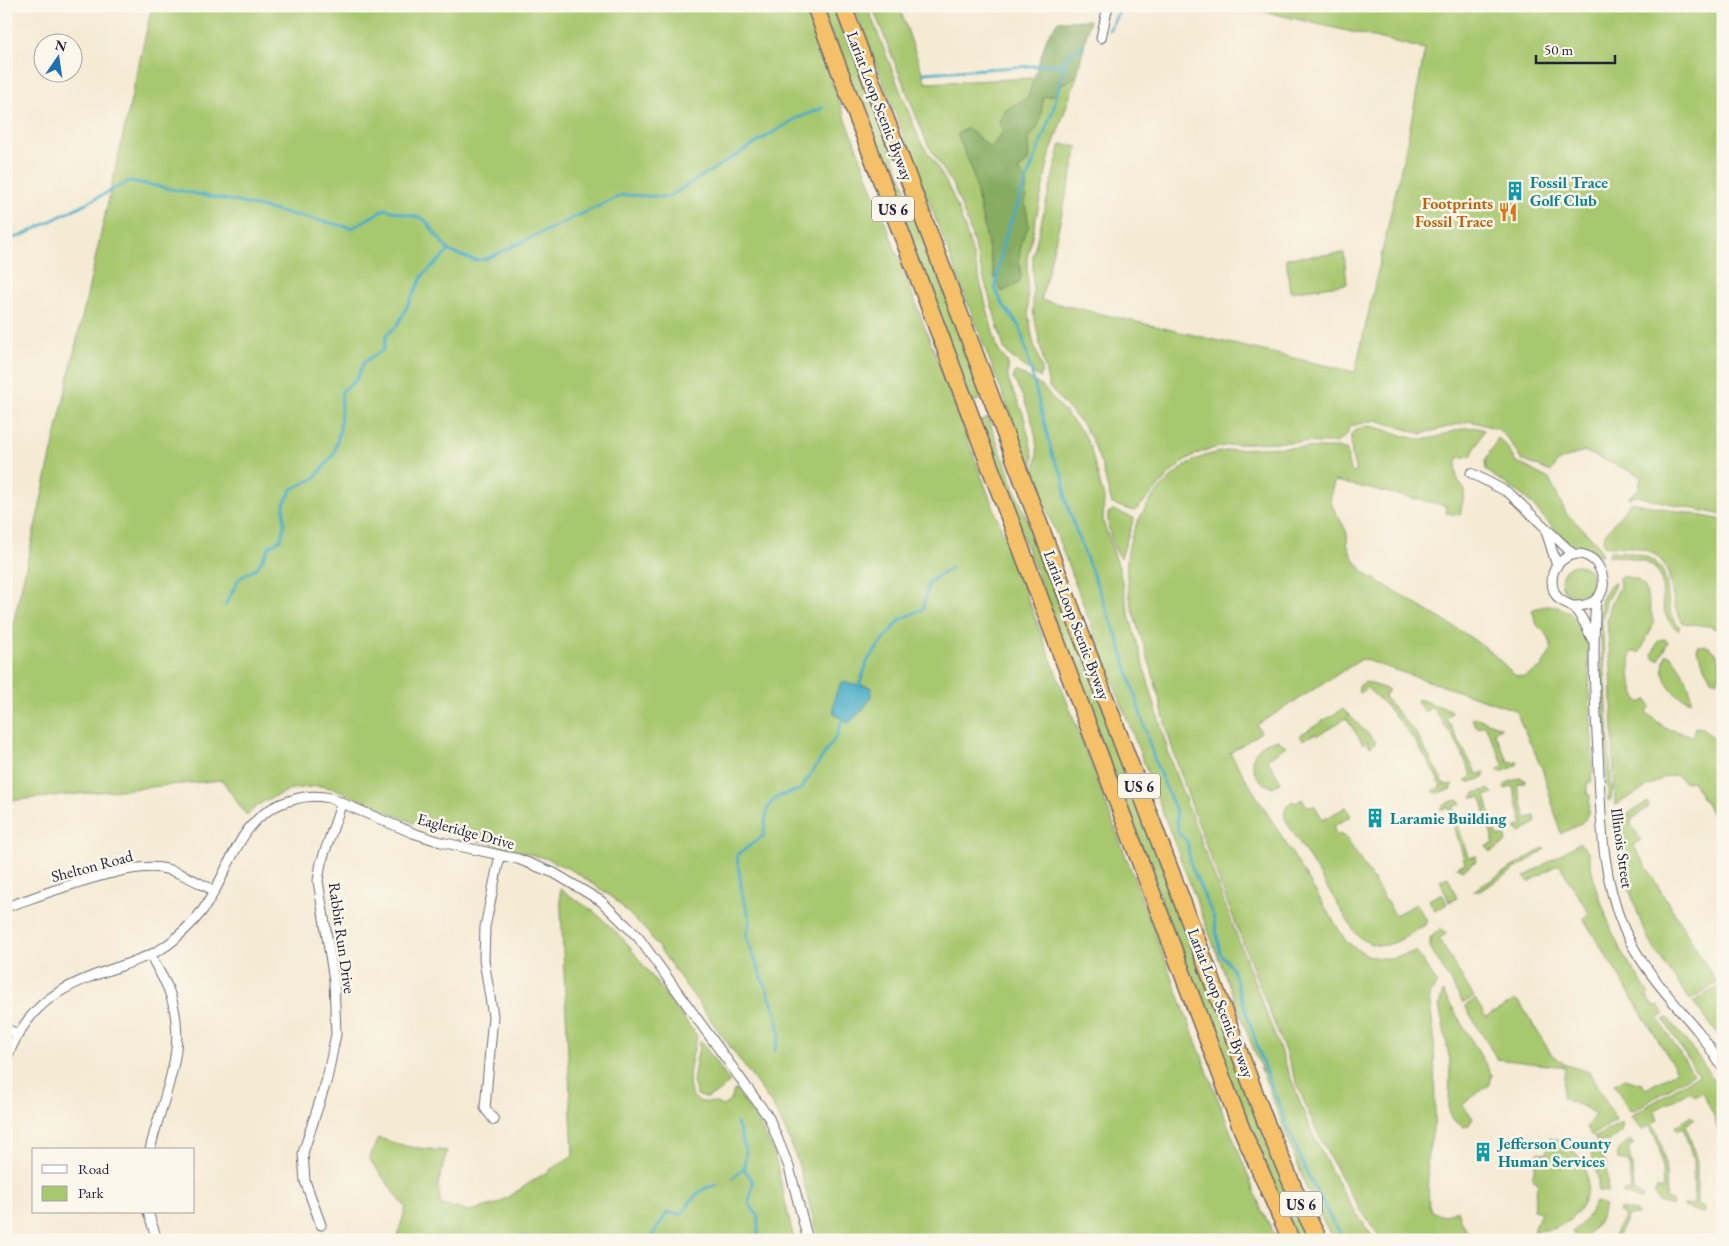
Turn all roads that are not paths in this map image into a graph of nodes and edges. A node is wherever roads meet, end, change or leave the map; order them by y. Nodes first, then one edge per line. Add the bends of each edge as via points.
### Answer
1 (815, 6) edge
2 (843, 6) edge
3 (1108, 6) edge
4 (1101, 38) dead end
5 (994, 405) junction
6 (971, 413) junction
7 (1471, 473) dead end
8 (1544, 528) junction
9 (1574, 555) junction
10 (1557, 566) junction
11 (1596, 599) junction
12 (1573, 606) junction
13 (1593, 642) junction
14 (342, 802) junction
15 (500, 855) junction
16 (213, 890) junction
17 (6, 907) edge
18 (151, 956) junction
19 (6, 1029) edge
20 (18, 1034) junction
21 (6, 1060) edge
22 (1723, 1068) edge
23 (494, 1120) dead end
24 (151, 1148) edge
25 (149, 1214) edge
26 (322, 1225) dead end
27 (158, 1240) edge
28 (808, 1240) edge
29 (1291, 1240) edge
30 (1319, 1240) edge

1 - 6 highway, Lariat Loop Scenic Byway / US 6
2 - 5 highway, Lariat Loop Scenic Byway / US 6
3 - 4 street
5 - 6 highway
5 - 30 highway, Lariat Loop Scenic Byway / US 6 via 1266,1123
6 - 29 highway, Lariat Loop Scenic Byway / US 6 via 1242,1130
7 - 8 street via 1509,493
8 - 9 street
8 - 10 street
9 - 10 street
9 - 11 street via 1590,558 1601,568 1604,584
10 - 12 street via 1552,577 1555,592 1559,599
11 - 12 street via 1589,604
11 - 13 street, Illinois Street
12 - 13 street via 1584,620
13 - 22 street, Illinois Street via 1601,824 1608,883 1625,930 1645,964
14 - 15 street, Eagleridge Drive via 413,833
14 - 16 street, Eagleridge Drive via 319,796 289,801 267,810 238,844
14 - 26 street, Rabbit Run Drive via 318,881 334,980 336,1034 327,1079 303,1153 305,1181
15 - 23 street via 485,926 484,960 493,1016 485,1108
15 - 28 street, Eagleridge Drive via 554,873 591,894 638,937 769,1118 787,1160
16 - 17 street, Shelton Road via 174,871 147,867 76,884
16 - 18 street, Eagleridge Drive via 202,911 179,936
18 - 20 street, Eagleridge Drive via 76,981 36,1010
18 - 24 street via 167,986 176,1017 178,1043 175,1068
19 - 20 street
20 - 21 street, Eagleridge Drive
25 - 27 street

